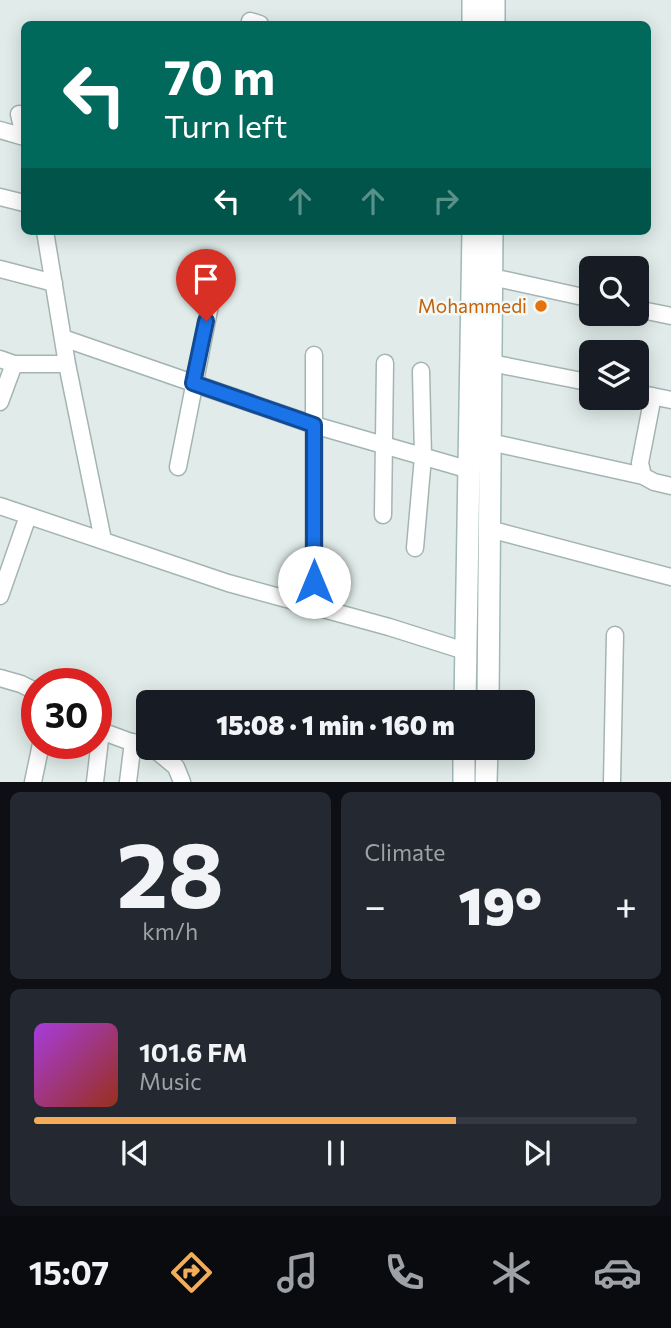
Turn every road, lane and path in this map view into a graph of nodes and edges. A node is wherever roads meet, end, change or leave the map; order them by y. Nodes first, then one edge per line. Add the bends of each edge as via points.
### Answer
1 (473, 0) edge
2 (494, 0) edge
3 (473, 21) edge
4 (494, 21) edge
5 (19, 114) dead end
6 (21, 123) edge
7 (0, 130) edge
8 (21, 136) edge
9 (0, 197) edge
10 (21, 202) edge
11 (46, 235) edge
12 (473, 235) edge
13 (492, 235) edge
14 (0, 269) edge
15 (492, 277) junction
16 (54, 283) junction
17 (579, 296) edge
18 (211, 300) dead end
19 (649, 311) edge
20 (671, 316) edge
21 (63, 338) junction
22 (314, 355) dead end
23 (7, 362) edge
24 (385, 363) dead end
25 (491, 363) junction
26 (67, 364) junction
27 (421, 371) dead end
28 (579, 380) edge
29 (193, 383) junction
30 (649, 395) edge
31 (671, 400) edge
32 (0, 402) edge
33 (644, 410) edge
34 (314, 425) junction
35 (490, 442) junction
36 (383, 445) junction
37 (423, 457) junction
38 (178, 467) dead end
39 (470, 470) junction
40 (643, 476) junction
41 (671, 486) edge
42 (0, 506) edge
43 (383, 515) dead end
44 (28, 516) junction
45 (489, 529) junction
46 (103, 540) junction
47 (415, 548) dead end
48 (671, 577) edge
49 (0, 596) edge
50 (314, 608) junction
51 (615, 635) dead end
52 (465, 651) junction
53 (0, 678) edge
54 (21, 684) edge
55 (465, 690) edge
56 (488, 690) edge
57 (112, 734) edge
58 (132, 742) junction
59 (38, 759) edge
60 (97, 759) edge
61 (464, 760) edge
62 (487, 760) edge
63 (33, 782) edge
64 (95, 782) edge
65 (128, 782) edge
66 (182, 782) edge
67 (464, 782) edge
68 (486, 782) edge
69 (612, 782) edge

1 - 3 street
2 - 4 street
5 - 6 street
7 - 8 street
9 - 10 street
11 - 16 street
12 - 39 street
13 - 15 street
14 - 16 street
15 - 17 street
15 - 25 street
16 - 21 street
18 - 29 street
19 - 20 street
21 - 26 street
21 - 29 street
22 - 34 street
23 - 26 street
23 - 32 street
24 - 36 street
25 - 28 street
25 - 35 street
26 - 46 street
27 - 37 street
29 - 34 street
29 - 38 street
30 - 31 street
33 - 40 street
34 - 36 street
34 - 50 street
35 - 40 street
35 - 45 street
36 - 37 street
36 - 43 street
37 - 39 street
37 - 47 street
39 - 52 street
40 - 41 street
42 - 44 street
44 - 46 street
44 - 49 street
45 - 48 street
45 - 56 street
46 - 50 street
50 - 52 street
51 - 69 street
52 - 55 street
53 - 54 street
57 - 58 street
58 - 65 street
58 - 66 street via 158,752 176,767
59 - 63 street
60 - 64 street
61 - 67 street
62 - 68 street

